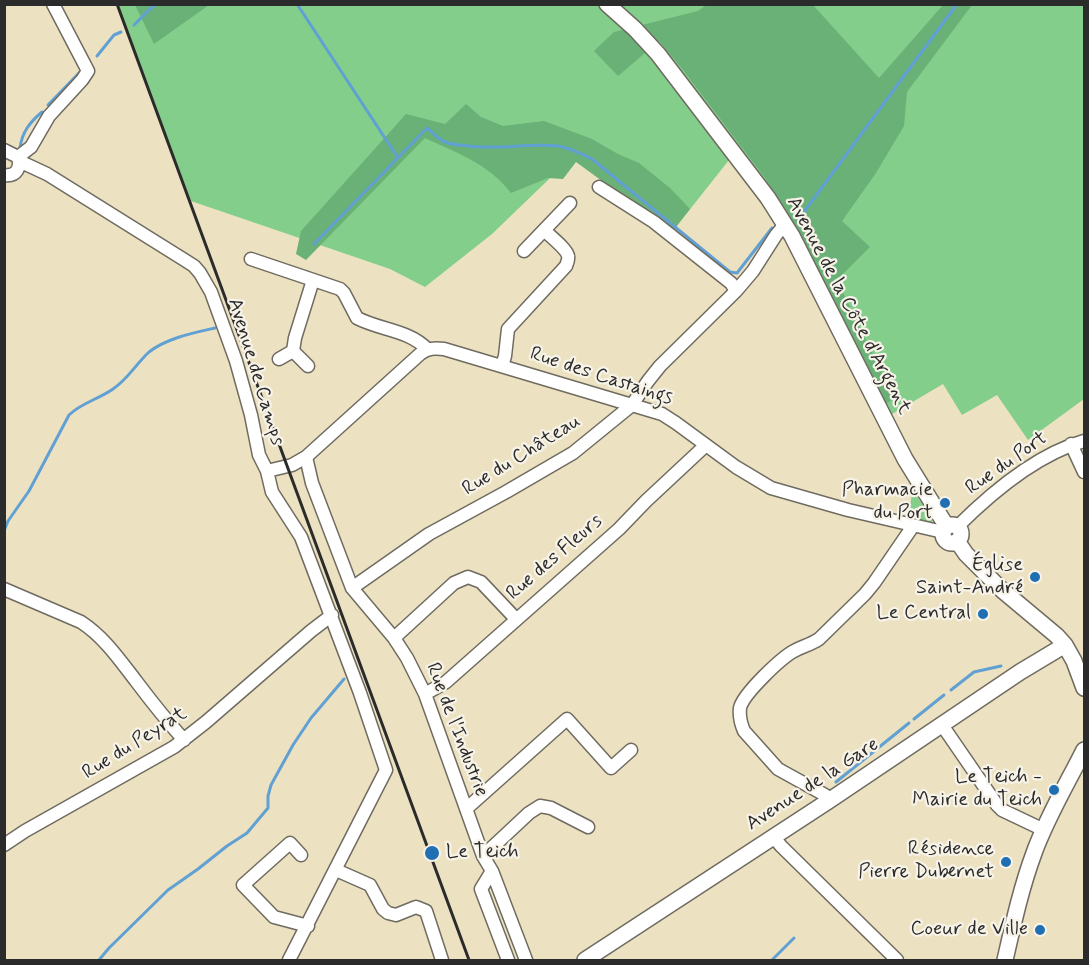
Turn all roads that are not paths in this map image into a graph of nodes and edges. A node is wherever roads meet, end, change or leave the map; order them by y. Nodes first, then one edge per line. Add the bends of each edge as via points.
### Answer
1 (53, 4) edge
2 (607, 4) edge
3 (10, 160) edge
4 (599, 187) dead end
5 (570, 202) dead end
6 (786, 226) junction
7 (544, 230) junction
8 (525, 251) dead end
9 (251, 259) dead end
10 (314, 280) junction
11 (736, 291) junction
12 (427, 349) junction
13 (293, 351) junction
14 (279, 359) dead end
15 (308, 366) dead end
16 (502, 366) junction
17 (632, 405) junction
18 (1084, 441) edge
19 (1071, 444) junction
20 (706, 445) junction
21 (306, 457) junction
22 (267, 471) junction
23 (1084, 472) edge
24 (913, 525) junction
25 (951, 532) junction
26 (352, 588) junction
27 (4, 589) edge
28 (332, 615) junction
29 (516, 619) junction
30 (394, 638) junction
31 (1065, 645) junction
32 (1084, 688) edge
33 (424, 694) junction
34 (942, 725) junction
35 (183, 740) junction
36 (631, 750) dead end
37 (1084, 750) edge
38 (830, 800) junction
39 (466, 809) junction
40 (588, 827) dead end
41 (1044, 830) junction
42 (773, 836) junction
43 (4, 845) edge
44 (301, 855) dead end
45 (483, 856) junction
46 (336, 870) junction
47 (492, 871) junction
48 (308, 926) junction
49 (289, 960) edge
50 (442, 960) edge
51 (508, 960) edge
52 (526, 960) edge
53 (585, 960) edge
54 (897, 960) edge
55 (1005, 960) edge

1 - 3 street via 88,71 49,116 31,147
2 - 6 main road, Avenue de la Côte d'Argent via 671,69
3 - 22 street, Avenue de Camps via 47,174 200,273 236,361 259,455
4 - 11 street via 654,222
5 - 7 street
6 - 11 street, Rue du Château
6 - 25 main road, Avenue de la Côte d'Argent via 915,478
7 - 8 street
7 - 16 street via 565,250 568,261 508,329
9 - 10 street
10 - 12 street via 340,289 361,320 408,336
10 - 13 street
11 - 17 street, Rue du Château via 660,366
12 - 16 street, Rue des Castaings via 444,349
12 - 21 street
13 - 14 street
13 - 15 street
16 - 17 street, Rue des Castaings
17 - 20 street, Rue des Castaings via 662,414
17 - 26 street, Rue du Château via 573,453 429,534
18 - 19 street, Rue du Port
19 - 23 street
19 - 25 street, Rue du Port via 1020,474
20 - 24 street, Rue des Castaings via 771,488
20 - 29 street, Rue des Fleurs via 619,529
21 - 22 street
21 - 26 street, Rue de l'Industrie
22 - 28 street, Avenue de Camps via 272,492 302,537
24 - 25 street, Rue des Castaings
24 - 38 street via 865,594 819,639 792,652 772,669 749,692 740,708 744,731 778,769
25 - 31 main road, Avenue de la Côte d'Argent via 966,554 1002,590
26 - 30 street, Rue de l'Industrie
27 - 35 street via 91,628
28 - 35 street, Rue du Peyrat
28 - 46 street, Avenue de Camps via 386,770
29 - 30 street via 481,582 468,577 454,583
29 - 33 street, Rue des Fleurs via 446,682
30 - 33 street, Rue de l'Industrie
31 - 32 main road, Avenue de la Côte d'Argent
31 - 34 main road, Avenue de la Gare
33 - 39 street, Rue de l'Industrie
34 - 38 main road, Avenue de la Gare
34 - 41 street via 997,805
35 - 43 street, Rue du Peyrat
36 - 39 street via 611,768 567,719
37 - 41 main road
38 - 42 main road, Avenue de la Gare
39 - 45 street, Rue de l'Industrie
40 - 45 street via 540,806
41 - 55 main road via 1022,889
42 - 53 main road, Avenue de la Gare
42 - 54 street
44 - 48 street via 290,843 243,885 274,917
45 - 47 street, Rue de l'Industrie
46 - 48 street, Avenue de Camps
46 - 50 street via 370,885 388,913 396,915 416,907 426,911
47 - 51 street via 481,889
47 - 52 street, Rue de l'Industrie
48 - 49 street, Avenue de Camps

